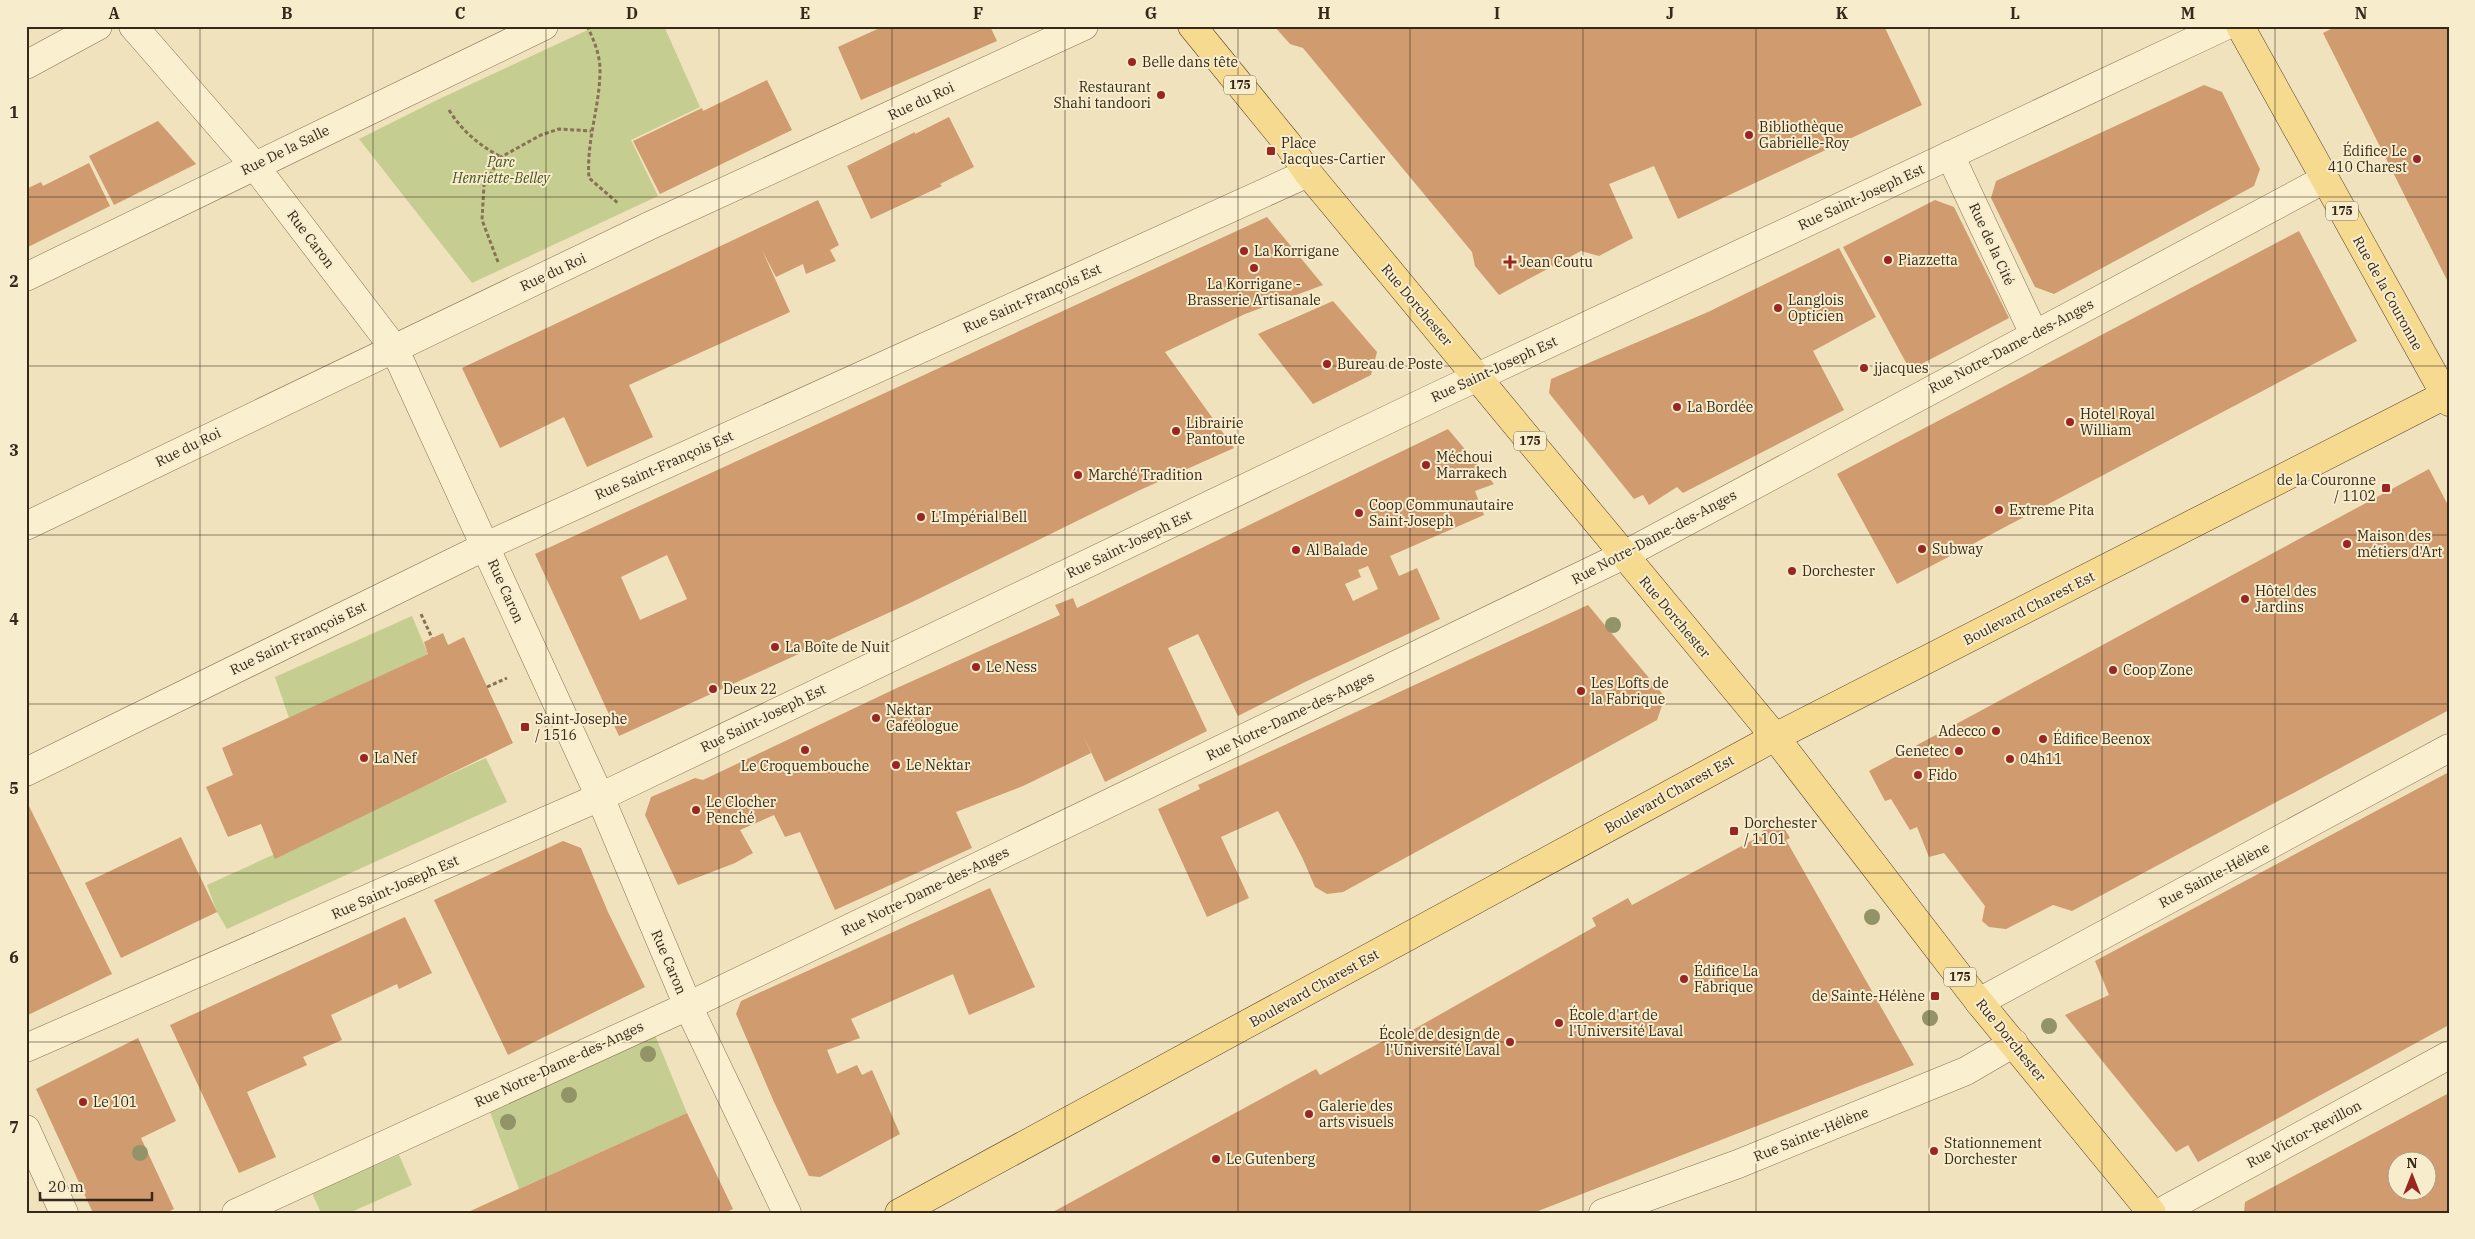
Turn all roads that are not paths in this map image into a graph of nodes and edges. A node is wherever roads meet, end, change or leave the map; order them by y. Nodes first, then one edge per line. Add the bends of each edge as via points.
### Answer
1 (98, 26) edge
2 (133, 26) edge
3 (544, 26) edge
4 (1084, 26) edge
5 (1192, 26) edge
6 (2225, 26) edge
7 (2240, 26) edge
8 (26, 65) edge
9 (1950, 155) junction
10 (254, 165) junction
11 (1308, 173) junction
12 (2325, 179) junction
13 (26, 277) edge
14 (2034, 334) junction
15 (394, 348) junction
16 (1478, 377) junction
17 (2447, 397) edge
18 (26, 526) edge
19 (486, 546) junction
20 (1624, 555) junction
21 (1775, 737) junction
22 (2449, 748) edge
23 (26, 772) edge
24 (600, 797) junction
25 (1979, 1002) junction
26 (688, 1006) junction
27 (2014, 1043) junction
28 (26, 1048) edge
29 (2449, 1055) edge
30 (26, 1129) edge
31 (64, 1213) edge
32 (236, 1213) edge
33 (787, 1213) edge
34 (899, 1213) edge
35 (1603, 1213) edge
36 (2152, 1213) edge
37 (2159, 1213) edge

1 - 8 street
2 - 10 street, Rue Caron
3 - 10 street, Rue De la Salle
4 - 15 street, Rue du Roi via 648,226
5 - 11 main road, Rue Dorchester / 175
6 - 9 street, Rue Saint-Joseph Est
7 - 12 main road, Rue de la Couronne / 175
9 - 14 street, Rue de la Cité
9 - 16 street, Rue Saint-Joseph Est
10 - 13 street, Rue De la Salle
10 - 15 street, Rue Caron
11 - 16 main road, Rue Dorchester / 175
11 - 19 street, Rue Saint-François Est
12 - 14 street, Rue Notre-Dame-des-Anges
12 - 17 main road, Rue de la Couronne / 175
14 - 20 street, Rue Notre-Dame-des-Anges
15 - 18 street, Rue du Roi
15 - 19 street, Rue Caron
16 - 20 main road, Rue Dorchester / 175
16 - 24 street, Rue Saint-Joseph Est
17 - 21 main road, Boulevard Charest Est
19 - 23 street, Rue Saint-François Est
19 - 24 street, Rue Caron
20 - 21 main road, Rue Dorchester / 175
20 - 26 street, Rue Notre-Dame-des-Anges
21 - 25 main road, Rue Dorchester / 175
21 - 34 main road, Boulevard Charest Est
22 - 25 street, Rue Sainte-Hélène
24 - 26 street, Rue Caron
24 - 28 street, Rue Saint-Joseph Est
25 - 27 main road, Rue Dorchester / 175
26 - 32 street, Rue Notre-Dame-des-Anges
26 - 33 street, Rue Caron
27 - 35 street, Rue Sainte-Hélène via 1956,1075 1738,1164
27 - 36 main road, Rue Dorchester / 175
29 - 37 street, Rue Victor-Revillon
30 - 31 street

